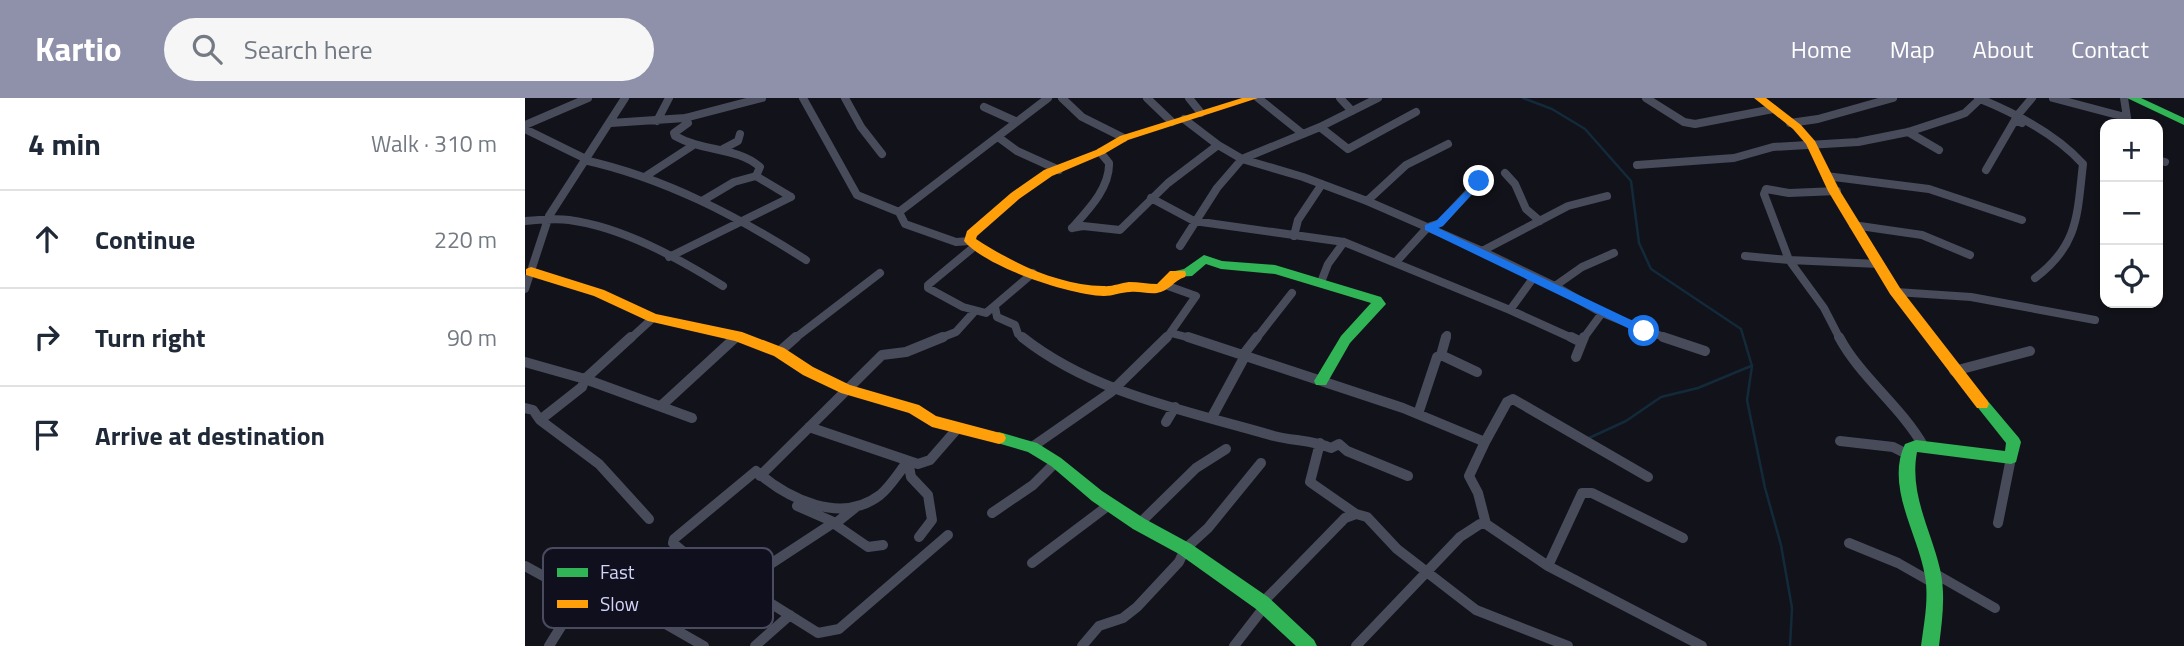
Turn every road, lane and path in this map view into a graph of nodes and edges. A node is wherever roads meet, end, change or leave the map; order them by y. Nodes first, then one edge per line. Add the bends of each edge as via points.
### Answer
1 (587, 98) edge
2 (625, 98) edge
3 (670, 98) edge
4 (762, 98) edge
5 (803, 98) edge
6 (845, 98) edge
7 (1048, 98) edge
8 (1062, 98) edge
9 (1147, 98) edge
10 (1189, 98) edge
11 (1256, 98) edge
12 (1341, 98) edge
13 (1378, 98) edge
14 (1646, 98) edge
15 (1759, 98) edge
16 (1893, 98) edge
17 (1980, 98) edge
18 (2032, 98) edge
19 (2053, 98) edge
20 (2124, 98) edge
21 (2132, 98) edge
22 (984, 107) dead end
23 (1773, 109) junction
24 (1352, 111) junction
25 (1416, 112) dead end
26 (1201, 113) junction
27 (2016, 117) junction
28 (685, 118) junction
29 (2121, 119) edge
30 (2127, 119) edge
31 (1178, 120) junction
32 (2179, 120) edge
33 (657, 121) junction
34 (1015, 121) junction
35 (611, 123) junction
36 (1790, 123) junction
37 (526, 125) edge
38 (2029, 125) junction
39 (1320, 127) junction
40 (1908, 132) junction
41 (740, 134) dead end
42 (1303, 134) junction
43 (998, 137) junction
44 (1124, 138) junction
45 (1448, 144) dead end
46 (1217, 145) junction
47 (1812, 145) junction
48 (692, 146) junction
49 (721, 150) junction
50 (1939, 150) dead end
51 (1100, 152) junction
52 (883, 154) dead end
53 (584, 159) junction
54 (1242, 159) junction
55 (1637, 165) dead end
56 (1059, 170) junction
57 (1986, 170) dead end
58 (1505, 173) dead end
59 (1485, 175) dead end
60 (646, 176) junction
61 (756, 176) junction
62 (1826, 176) junction
63 (1322, 184) junction
64 (1837, 191) junction
65 (1607, 196) dead end
66 (1150, 198) junction
67 (702, 201) junction
68 (1367, 201) junction
69 (899, 212) junction
70 (547, 220) junction
71 (2022, 220) dead end
72 (525, 221) edge
73 (1195, 221) junction
74 (1540, 221) junction
75 (739, 222) junction
76 (1853, 225) junction
77 (1428, 227) junction
78 (1294, 236) junction
79 (1344, 242) junction
80 (972, 244) junction
81 (1180, 246) dead end
82 (1482, 251) junction
83 (1614, 253) dead end
84 (1970, 255) dead end
85 (1745, 256) dead end
86 (669, 257) junction
87 (806, 260) dead end
88 (1789, 260) junction
89 (1396, 262) junction
90 (1879, 264) junction
91 (531, 272) junction
92 (880, 273) dead end
93 (1033, 273) junction
94 (1534, 276) junction
95 (2035, 278) dead end
96 (1321, 282) junction
97 (723, 286) dead end
98 (1168, 286) junction
99 (1555, 286) junction
100 (525, 289) edge
101 (1896, 292) junction
102 (1292, 293) dead end
103 (995, 307) junction
104 (1510, 310) junction
105 (974, 312) junction
106 (1602, 313) junction
107 (653, 318) junction
108 (2095, 320) dead end
109 (1171, 333) junction
110 (1447, 335) dead end
111 (737, 336) junction
112 (1581, 342) junction
113 (1705, 351) dead end
114 (2030, 351) dead end
115 (779, 352) junction
116 (1441, 355) junction
117 (1244, 356) junction
118 (1576, 357) dead end
119 (525, 362) edge
120 (1954, 371) junction
121 (1478, 372) dead end
122 (585, 379) junction
123 (1321, 381) junction
124 (846, 389) junction
125 (1114, 390) junction
126 (662, 405) junction
127 (1175, 407) junction
128 (525, 408) edge
129 (1419, 411) junction
130 (1212, 417) junction
131 (692, 418) dead end
132 (540, 420) junction
133 (1166, 422) dead end
134 (809, 427) junction
135 (957, 429) junction
136 (1840, 441) dead end
137 (1485, 442) junction
138 (1320, 443) junction
139 (1032, 447) junction
140 (1924, 447) junction
141 (1226, 449) dead end
142 (1907, 454) junction
143 (2011, 458) junction
144 (908, 461) junction
145 (1056, 462) junction
146 (1261, 463) dead end
147 (760, 476) junction
148 (1408, 476) dead end
149 (1648, 477) dead end
150 (791, 496) junction
151 (1109, 505) junction
152 (858, 506) junction
153 (992, 513) dead end
154 (1356, 514) junction
155 (649, 519) dead end
156 (833, 523) junction
157 (1998, 523) dead end
158 (1139, 524) junction
159 (1486, 524) junction
160 (949, 535) dead end
161 (919, 537) dead end
162 (1683, 538) dead end
163 (1849, 543) dead end
164 (883, 545) dead end
165 (678, 548) edge
166 (1185, 549) junction
167 (1032, 563) dead end
168 (773, 565) edge
169 (525, 566) edge
170 (1548, 566) junction
171 (1427, 573) junction
172 (543, 576) edge
173 (1933, 578) junction
174 (1264, 604) junction
175 (773, 605) edge
176 (1995, 608) dead end
177 (790, 615) junction
178 (560, 628) edge
179 (672, 628) edge
180 (1359, 645) edge
181 (549, 646) edge
182 (704, 646) edge
183 (755, 646) edge
184 (1082, 646) edge
185 (1234, 646) edge
186 (1308, 646) edge
187 (1568, 646) edge
188 (1702, 646) edge
189 (1930, 646) edge

1 - 37 street
2 - 35 street
3 - 33 street
4 - 28 street
5 - 69 street via 857,195
6 - 52 street
7 - 34 street
8 - 44 street via 1082,117
9 - 31 street
10 - 26 street
11 - 26 street
11 - 42 street
12 - 24 street
13 - 24 street
14 - 23 street via 1695,124
15 - 23 street
16 - 36 street
17 - 27 street
17 - 40 street via 1965,113
18 - 27 street
19 - 29 street
20 - 30 street
21 - 32 street
22 - 34 street
23 - 36 street
24 - 39 street
25 - 39 street via 1348,149
26 - 31 street
27 - 38 street
28 - 33 street
28 - 48 street via 688,123 673,135
31 - 44 street
31 - 46 street
33 - 35 street
34 - 43 street
35 - 53 street
36 - 47 street
37 - 53 street
38 - 57 street via 2015,120
38 - 95 street via 2083,164 2075,235 2052,268
39 - 42 street
40 - 47 street
40 - 50 street
41 - 49 street via 738,141
42 - 54 street
43 - 56 street
43 - 69 street
44 - 51 street
45 - 68 street via 1406,165
46 - 54 street
46 - 66 street
47 - 55 street via 1773,147 1734,158
47 - 62 street
48 - 49 street
48 - 60 street
49 - 61 street via 749,157 760,167
51 - 56 street
51 - 66 street via 1109,163 1109,173 1099,195 1072,228 1120,230
53 - 60 street
53 - 70 street
54 - 63 street
54 - 73 street
56 - 80 street via 1015,196 971,234
58 - 74 street via 1526,209
59 - 77 street via 1440,223
60 - 67 street
61 - 67 street
61 - 75 street via 791,197
62 - 64 street
62 - 71 street via 1929,189
63 - 68 street
63 - 78 street via 1298,220
64 - 76 street
64 - 88 street via 1766,189
65 - 74 street via 1568,206
66 - 73 street
67 - 75 street
68 - 77 street
69 - 80 street via 905,224
70 - 72 street
70 - 86 street via 595,227
70 - 91 street
73 - 78 street
73 - 81 street
74 - 82 street
75 - 86 street
75 - 87 street
76 - 84 street via 1922,235
76 - 90 street
77 - 82 street
77 - 89 street
78 - 79 street
79 - 89 street
79 - 96 street
80 - 93 street
80 - 105 street via 928,288
82 - 94 street
83 - 99 street via 1581,267
85 - 88 street
86 - 97 street
88 - 90 street
88 - 140 street via 1824,307 1848,355 1911,424
89 - 104 street
90 - 101 street
91 - 100 street
91 - 107 street via 599,293
92 - 115 street
93 - 98 street via 1061,283 1113,291 1128,287 1156,291
93 - 103 street
94 - 99 street
94 - 104 street
96 - 98 street via 1204,259 1187,273 1175,274
96 - 123 street via 1379,304 1356,326
98 - 109 street via 1196,296
99 - 106 street
101 - 108 street via 1958,294
101 - 120 street
102 - 117 street
103 - 105 street via 986,313
103 - 125 street via 997,317 1015,325 1018,334 1033,345
104 - 112 street
105 - 124 street via 956,332 906,352 882,355
106 - 112 street
106 - 113 street
107 - 111 street
107 - 122 street
109 - 117 street
109 - 125 street
110 - 116 street
111 - 115 street
111 - 126 street
112 - 118 street
114 - 120 street
115 - 124 street
116 - 121 street
116 - 129 street via 1436,358
117 - 123 street
117 - 130 street
119 - 122 street
120 - 143 street via 2014,442
122 - 126 street
122 - 132 street via 582,387
123 - 129 street
124 - 134 street
124 - 135 street via 913,409
125 - 127 street
125 - 139 street
126 - 131 street
127 - 130 street
127 - 133 street
128 - 132 street
129 - 137 street
130 - 138 street via 1285,439
132 - 155 street via 599,464
134 - 144 street
134 - 147 street
135 - 139 street
135 - 144 street via 930,460
136 - 142 street via 1893,447
137 - 149 street via 1507,402 1513,400
137 - 159 street via 1469,476
138 - 148 street via 1331,448 1339,444
138 - 154 street via 1310,482
139 - 145 street
140 - 142 street via 1910,448
140 - 143 street
141 - 158 street via 1196,468
142 - 173 street via 1910,500
143 - 157 street
144 - 152 street via 880,495
144 - 161 street via 911,477 928,495 932,520
145 - 151 street
145 - 153 street via 1033,485
146 - 166 street
147 - 150 street
147 - 165 street via 756,471 674,539
150 - 152 street via 842,508
150 - 156 street via 791,505
151 - 158 street
151 - 167 street
152 - 156 street
154 - 171 street via 1367,516
154 - 174 street via 1345,518
156 - 164 street via 869,547
156 - 168 street
158 - 166 street
159 - 170 street
159 - 171 street via 1460,537
160 - 177 street via 839,629 818,632
162 - 170 street via 1592,493 1582,493
163 - 173 street
166 - 174 street
166 - 184 street via 1179,562 1137,607 1123,618 1099,626
169 - 172 street
170 - 188 street
171 - 180 street
171 - 187 street via 1476,611
173 - 176 street
173 - 189 street
174 - 185 street
174 - 186 street
175 - 177 street
177 - 183 street
178 - 181 street
179 - 182 street

